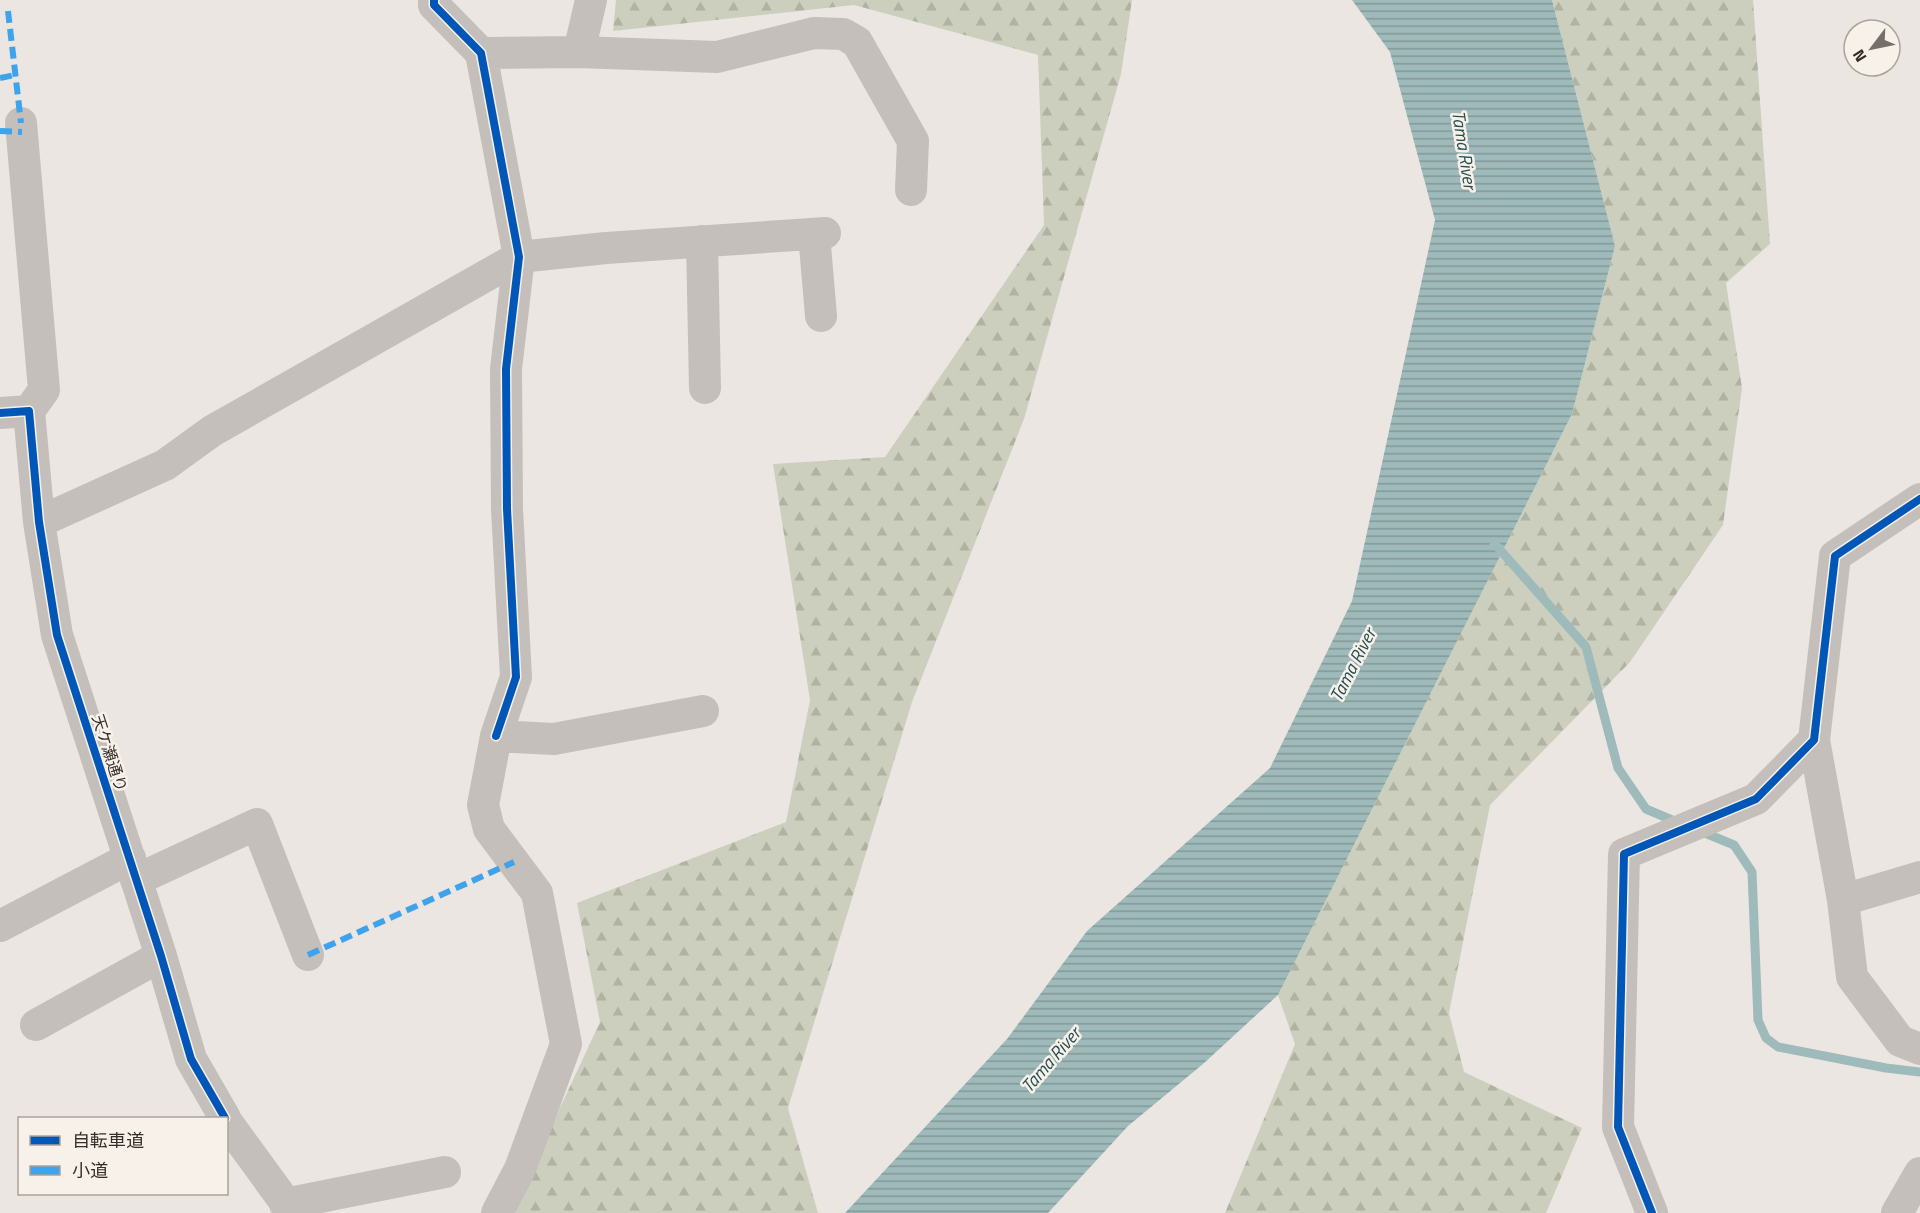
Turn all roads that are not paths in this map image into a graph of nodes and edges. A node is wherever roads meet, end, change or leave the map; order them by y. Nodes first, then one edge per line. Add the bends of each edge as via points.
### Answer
1 (434, 0) edge
2 (591, 0) edge
3 (579, 52) junction
4 (481, 53) junction
5 (21, 123) dead end
6 (911, 190) dead end
7 (702, 242) junction
8 (519, 257) junction
9 (821, 316) dead end
10 (705, 388) dead end
11 (14, 412) edge
12 (1920, 499) edge
13 (39, 522) junction
14 (704, 711) dead end
15 (496, 736) junction
16 (1814, 740) junction
17 (133, 869) junction
18 (1920, 877) edge
19 (1843, 900) junction
20 (0, 926) edge
21 (308, 955) dead end
22 (161, 956) junction
23 (36, 1025) dead end
24 (1920, 1049) edge
25 (224, 1117) edge
26 (228, 1123) edge
27 (445, 1172) dead end
28 (1920, 1173) edge
29 (289, 1208) edge
30 (497, 1213) edge
31 (1652, 1213) edge
32 (1897, 1213) edge

1 - 4 street
2 - 3 street
3 - 4 street
3 - 6 street via 717,57 814,33 843,34 857,42 913,141
4 - 8 street
5 - 11 street via 44,390
7 - 8 street
7 - 9 street via 820,234
7 - 10 street
8 - 13 street via 212,431 165,465
8 - 15 street via 506,369 507,509 516,677
11 - 13 street, 天ケ瀬通り
12 - 16 street via 1835,556
13 - 17 street, 天ケ瀬通り via 57,635
14 - 15 street via 554,739
15 - 30 street via 483,805 489,829 537,893 566,1044 520,1169
16 - 19 street
16 - 31 street via 1755,799 1624,854 1618,1126
17 - 20 street
17 - 21 street via 257,824
17 - 22 street, 天ケ瀬通り
18 - 19 street
19 - 24 street via 1852,977 1900,1041
22 - 23 street
22 - 25 street, 天ケ瀬通り via 191,1059
26 - 29 street, 天ケ瀬通り
27 - 29 street
28 - 32 street

